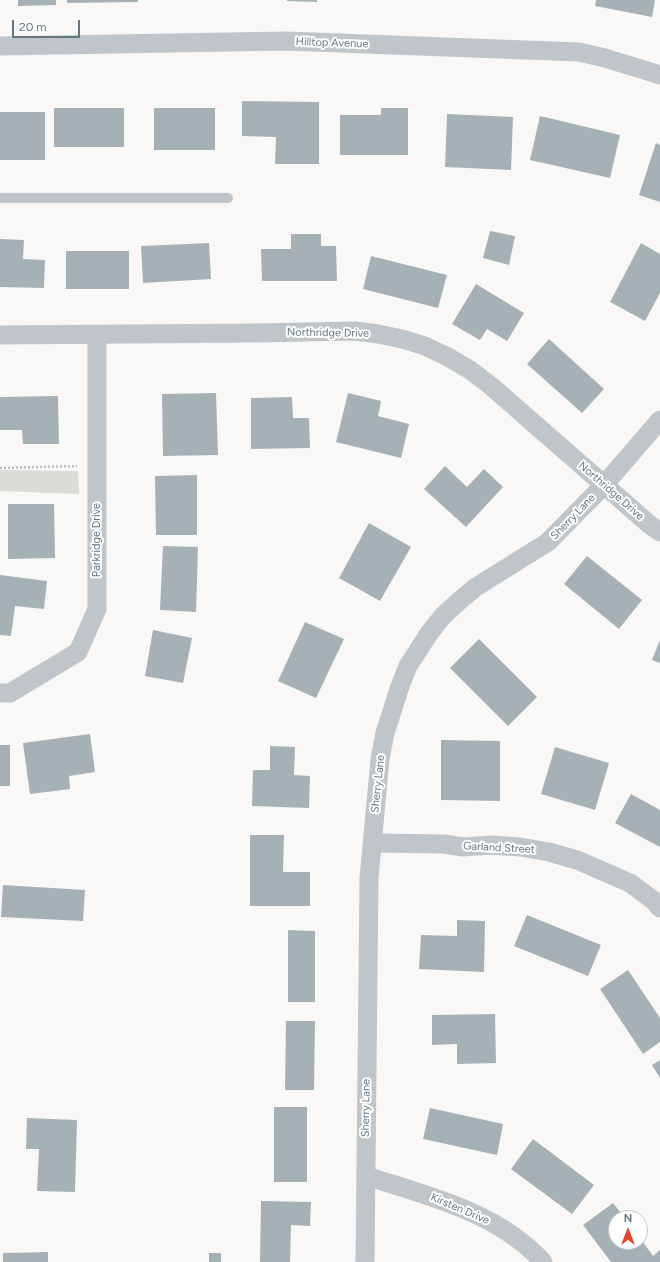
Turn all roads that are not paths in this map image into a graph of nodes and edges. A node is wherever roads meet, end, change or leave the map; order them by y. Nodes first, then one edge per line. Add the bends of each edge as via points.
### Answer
1 (0, 46) edge
2 (660, 75) edge
3 (0, 198) edge
4 (228, 198) dead end
5 (97, 334) junction
6 (0, 335) edge
7 (660, 420) edge
8 (604, 485) junction
9 (660, 532) edge
10 (0, 693) edge
11 (372, 843) junction
12 (660, 908) edge
13 (366, 1176) junction
14 (365, 1262) edge
15 (543, 1262) edge

1 - 2 street, Hilltop Avenue via 286,41 579,52
3 - 4 lane
5 - 6 street, Northridge Drive
5 - 8 street, Northridge Drive via 355,331 402,339 448,357 475,374
5 - 10 street, Parkridge Drive via 97,609 78,652 10,693
7 - 8 street, Sherry Lane
8 - 9 street, Northridge Drive
8 - 11 street, Sherry Lane via 548,542 476,587 443,616 430,632 408,666 385,733
11 - 12 street, Garland Street via 520,847 549,852 577,860 630,883
11 - 13 street, Sherry Lane via 369,878
13 - 14 street, Sherry Lane
13 - 15 street, Kirsten Drive via 451,1203 516,1238

